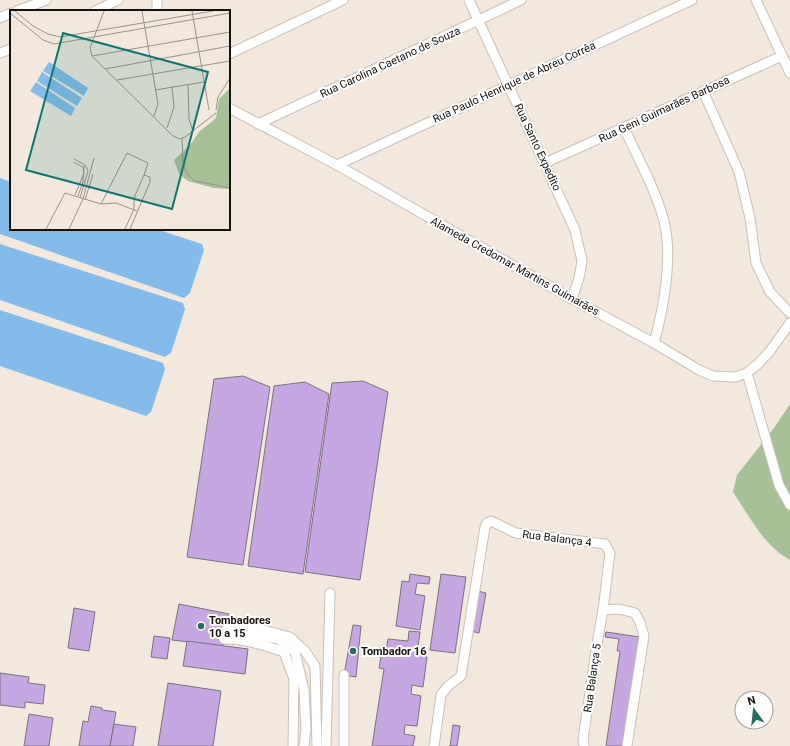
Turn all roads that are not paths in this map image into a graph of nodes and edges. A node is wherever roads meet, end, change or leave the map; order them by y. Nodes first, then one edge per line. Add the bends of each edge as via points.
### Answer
1 (46, 0) edge
2 (118, 0) edge
3 (158, 0) edge
4 (343, 0) edge
5 (469, 0) edge
6 (522, 0) edge
7 (692, 0) edge
8 (756, 0) edge
9 (20, 10) edge
10 (97, 10) edge
11 (157, 10) edge
12 (10, 14) edge
13 (0, 18) edge
14 (479, 20) junction
15 (10, 49) edge
16 (0, 53) edge
17 (230, 54) edge
18 (782, 56) junction
19 (790, 73) edge
20 (509, 85) junction
21 (703, 91) junction
22 (230, 109) edge
23 (258, 124) junction
24 (624, 128) junction
25 (546, 163) junction
26 (337, 165) junction
27 (572, 299) junction
28 (790, 313) edge
29 (790, 323) edge
30 (654, 343) junction
31 (747, 373) junction
32 (790, 505) edge
33 (330, 593) dead end
34 (603, 610) junction
35 (228, 621) dead end
36 (344, 675) dead end
37 (293, 746) edge
38 (304, 746) edge
39 (317, 746) edge
40 (326, 746) edge
41 (344, 746) edge
42 (434, 746) edge
43 (584, 746) edge
44 (628, 746) edge

1 - 9 street
2 - 10 street
3 - 11 street
4 - 17 street
5 - 14 street, Rua Santo Expedito
6 - 14 street, Rua Carolina Caetano de Souza
7 - 20 street, Rua Paulo Henrique de Abreu Corrêa
8 - 18 street
12 - 13 street
14 - 20 street, Rua Santo Expedito
14 - 23 street, Rua Carolina Caetano de Souza
15 - 16 street
18 - 19 street
18 - 21 street, Rua Geni Guimarães Barbosa
20 - 25 street, Rua Santo Expedito
20 - 26 street, Rua Paulo Henrique de Abreu Corrêa
21 - 24 street, Rua Geni Guimarães Barbosa
21 - 28 street via 739,172 750,218 756,262 770,292
22 - 23 street, Alameda Credomar Martins Guimarães
23 - 26 street, Alameda Credomar Martins Guimarães
24 - 25 street, Rua Geni Guimarães Barbosa
24 - 30 street via 651,185 664,222 667,280
25 - 27 street, Rua Santo Expedito via 575,230 582,261
26 - 27 street, Alameda Credomar Martins Guimarães
27 - 30 street, Alameda Credomar Martins Guimarães
29 - 31 street via 770,351
30 - 31 street, Alameda Credomar Martins Guimarães via 712,376 735,377
31 - 32 street via 779,484
33 - 40 street
34 - 42 street, Rua Balança 4 via 610,553 605,544 516,533 496,522 487,523 461,676 441,695
34 - 43 street, Rua Balança 5
34 - 44 street via 619,609 635,613 644,636
35 - 39 street via 290,637 316,666
36 - 41 street
37 - 38 street via 294,679 284,652 225,635 278,639 295,652 304,690

